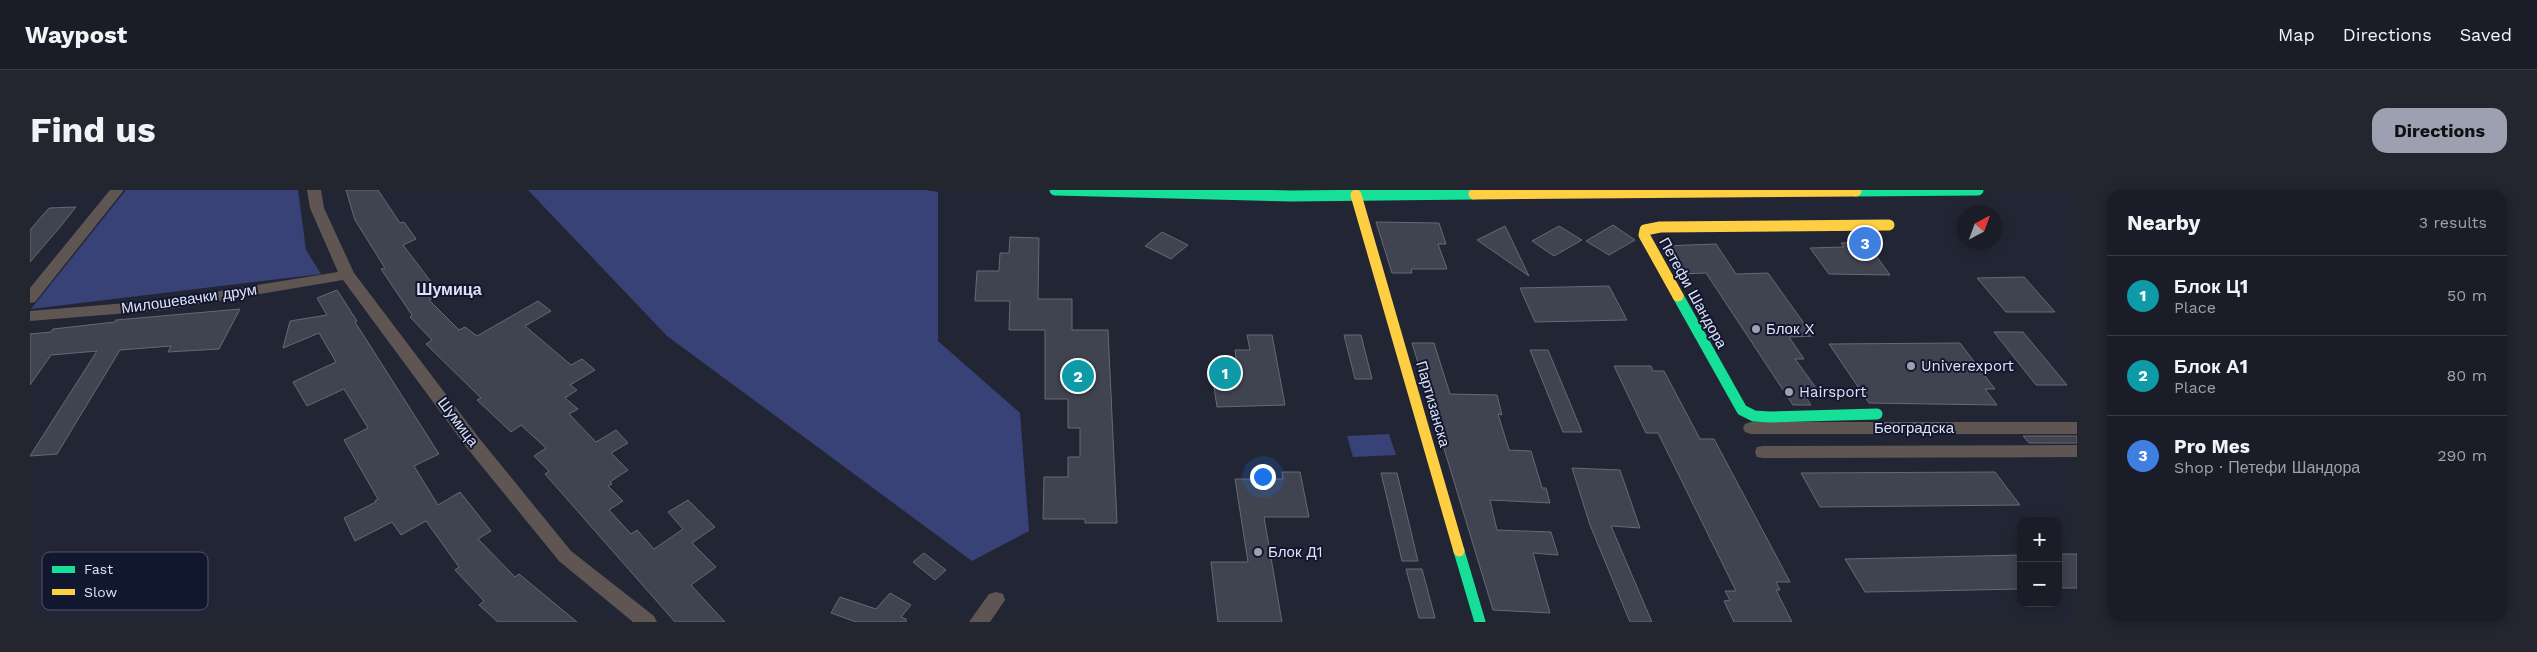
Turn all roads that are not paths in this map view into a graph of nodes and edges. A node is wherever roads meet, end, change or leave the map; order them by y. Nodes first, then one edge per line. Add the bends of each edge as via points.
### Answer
1 (117, 190) edge
2 (314, 190) edge
3 (1055, 190) edge
4 (1978, 190) edge
5 (1213, 192) edge
6 (1343, 193) edge
7 (1889, 225) dead end
8 (346, 275) junction
9 (30, 298) edge
10 (30, 316) edge
11 (1877, 414) dead end
12 (1751, 428) dead end
13 (2077, 428) edge
14 (2077, 451) edge
15 (1763, 452) dead end
16 (996, 600) dead end
17 (647, 622) edge
18 (979, 622) edge
19 (1480, 622) edge

1 - 9 street
2 - 8 street, Шумица via 317,208
3 - 5 street
4 - 6 street
5 - 6 street
6 - 19 street, Партизанска
7 - 11 street, Петефи Шандора via 1660,227 1645,230 1644,235 1742,410 1770,418
8 - 10 street, Милошевачки друм via 164,306
8 - 17 street, Шумица via 565,556
12 - 13 street, Београдска
14 - 15 street, Београдска
16 - 18 street

